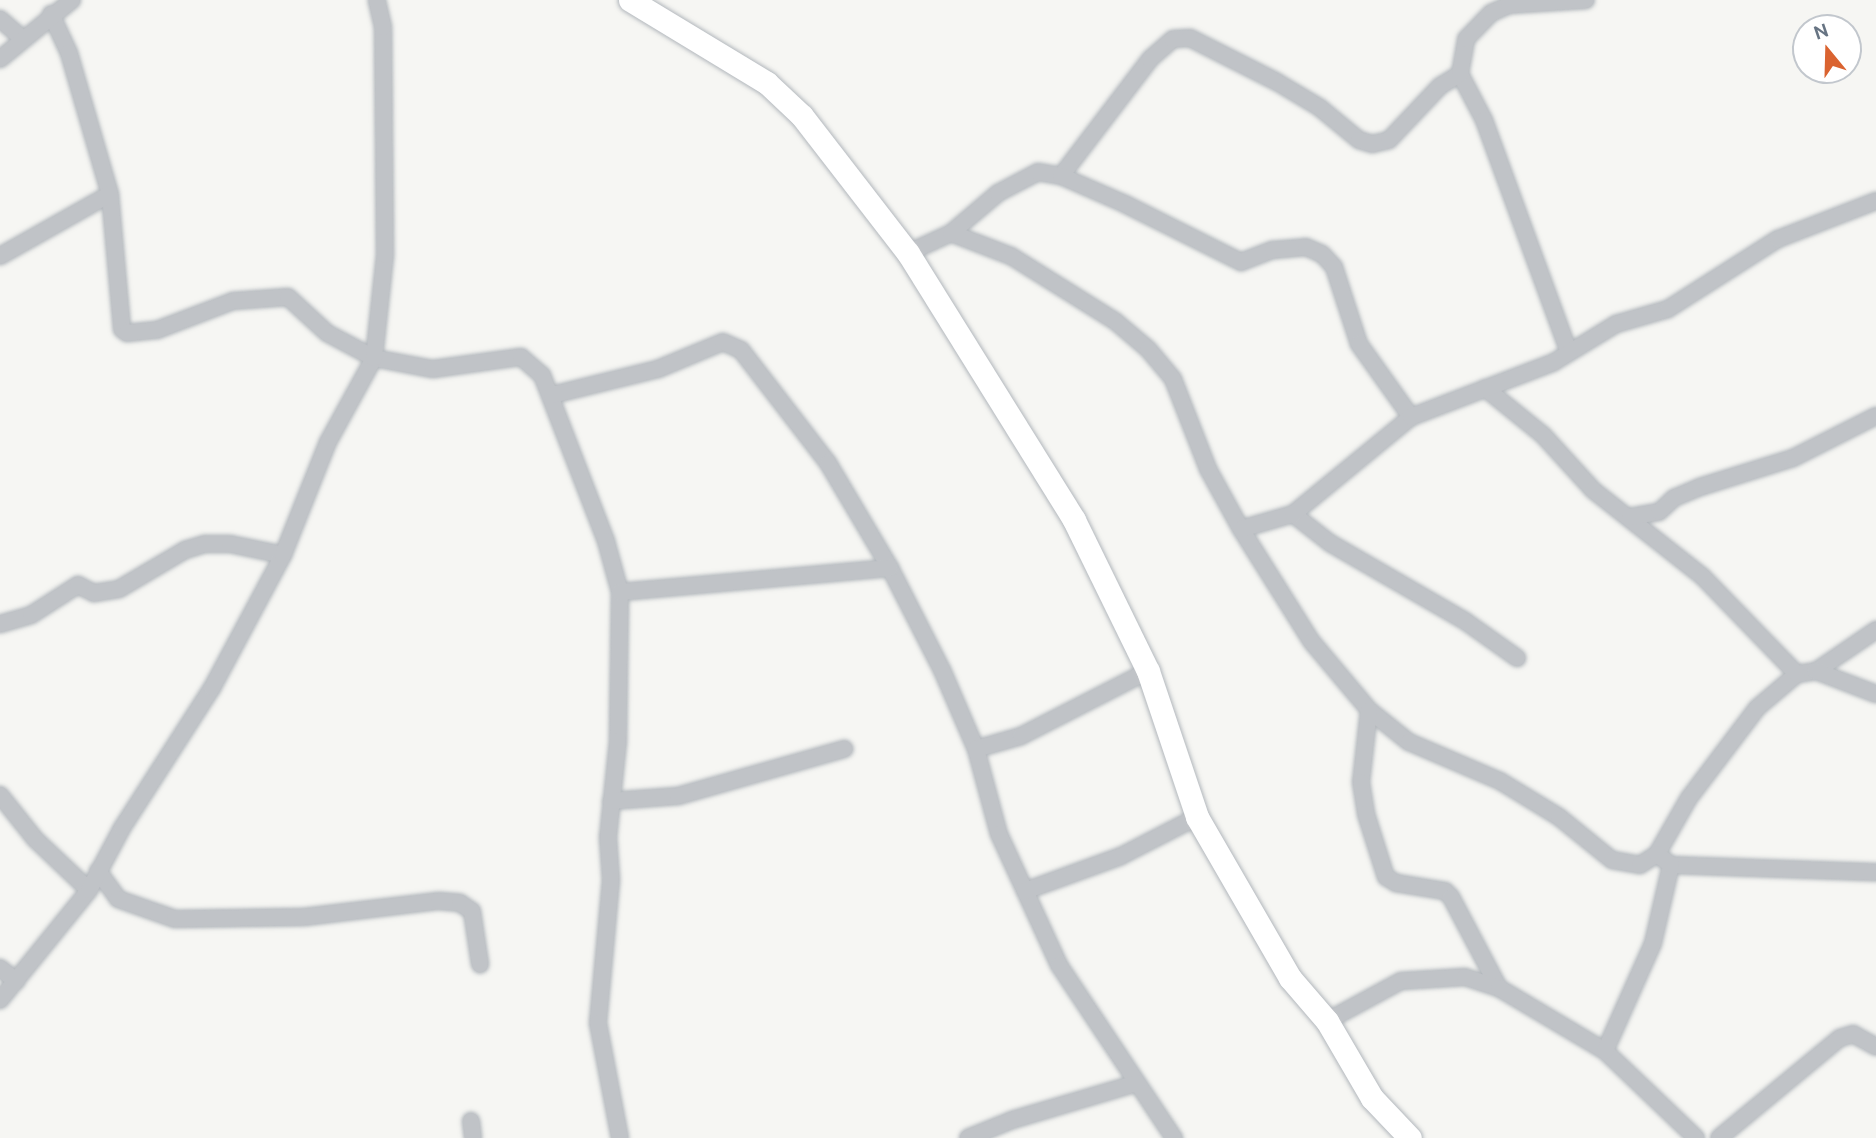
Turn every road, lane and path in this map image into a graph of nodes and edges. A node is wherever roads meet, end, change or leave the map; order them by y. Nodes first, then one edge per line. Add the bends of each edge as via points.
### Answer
1 (72, 0) edge
2 (377, 0) edge
3 (630, 0) edge
4 (1586, 0) edge
5 (51, 14) junction
6 (0, 19) edge
7 (23, 39) junction
8 (0, 59) edge
9 (1460, 74) junction
10 (1061, 176) junction
11 (110, 194) junction
12 (1876, 201) edge
13 (951, 233) junction
14 (908, 253) junction
15 (0, 256) edge
16 (1569, 352) junction
17 (374, 358) junction
18 (1485, 387) junction
19 (552, 395) junction
20 (1411, 416) junction
21 (1876, 416) edge
22 (1659, 512) junction
23 (1293, 514) junction
24 (1630, 517) junction
25 (1241, 529) junction
26 (1665, 544) junction
27 (283, 555) junction
28 (890, 568) junction
29 (620, 592) junction
30 (0, 624) edge
31 (1876, 630) edge
32 (1517, 658) dead end
33 (1147, 671) junction
34 (1816, 671) junction
35 (1797, 674) junction
36 (1876, 694) edge
37 (1369, 710) junction
38 (844, 749) dead end
39 (976, 749) junction
40 (0, 795) edge
41 (611, 801) junction
42 (1197, 817) junction
43 (1657, 854) junction
44 (1671, 865) junction
45 (98, 871) junction
46 (1876, 872) edge
47 (89, 890) junction
48 (1025, 891) junction
49 (480, 964) dead end
50 (0, 968) edge
51 (16, 981) junction
52 (1499, 988) junction
53 (0, 1000) edge
54 (1327, 1020) junction
55 (1876, 1047) edge
56 (1605, 1051) junction
57 (1137, 1083) junction
58 (471, 1121) dead end
59 (473, 1138) edge
60 (620, 1138) edge
61 (968, 1138) edge
62 (1174, 1138) edge
63 (1410, 1138) edge
64 (1696, 1138) edge
65 (1719, 1138) edge

1 - 5 street
2 - 17 street via 383,27 386,255
3 - 14 street via 767,83 810,125
4 - 9 street via 1509,5 1491,13 1466,40
5 - 7 street
5 - 11 street via 69,53
6 - 7 street
7 - 8 street
9 - 10 street via 1440,86 1390,140 1372,144 1277,82 1190,38 1173,39 1150,59
9 - 16 street via 1484,120
10 - 13 street via 1038,172 1025,178 998,192
10 - 20 street via 1241,262 1296,245 1322,254 1334,267 1359,344
11 - 15 street
11 - 17 street via 122,329 127,333 156,330 233,301 288,296 327,333
12 - 16 street via 1778,239 1690,298 1616,324
13 - 14 street
13 - 25 street via 1011,256 1107,316 1148,349 1173,379 1208,469
14 - 33 street via 1074,520
16 - 18 street
17 - 19 street via 433,369 521,357 542,375
17 - 27 street via 328,442
18 - 20 street
18 - 24 street via 1543,435 1593,490
19 - 28 street via 657,369 723,342 733,344 757,368 828,463
19 - 29 street
20 - 23 street
21 - 22 street via 1793,458 1700,486 1674,498
22 - 24 street
22 - 26 street
23 - 25 street
23 - 32 street via 1330,543 1465,621
24 - 26 street
25 - 37 street via 1312,642
26 - 35 street
27 - 30 street via 205,544 185,550 119,589 94,593 78,585 31,615
27 - 45 street via 212,688
28 - 29 street
28 - 39 street
29 - 41 street via 618,741
31 - 34 street
33 - 39 street via 1021,736
33 - 42 street
34 - 35 street
34 - 36 street
35 - 43 street via 1758,708 1714,763
37 - 43 street via 1409,742 1500,781 1559,817 1612,860 1640,865
37 - 52 street via 1362,782 1366,814 1387,877 1396,883 1445,891
38 - 41 street via 678,796
39 - 48 street via 999,834
40 - 47 street via 35,839
41 - 60 street via 611,880 598,1023
42 - 48 street via 1121,856
42 - 54 street via 1290,978
43 - 44 street
44 - 46 street
44 - 56 street via 1653,943
45 - 47 street
45 - 49 street via 118,899 175,919 304,917 439,901 460,903 472,911
47 - 51 street
48 - 57 street via 1059,965
50 - 51 street
51 - 53 street
52 - 54 street via 1465,977 1431,975 1401,981
52 - 56 street
54 - 63 street via 1372,1098
55 - 65 street via 1853,1034 1840,1038
56 - 64 street
57 - 61 street
57 - 62 street
58 - 59 street

